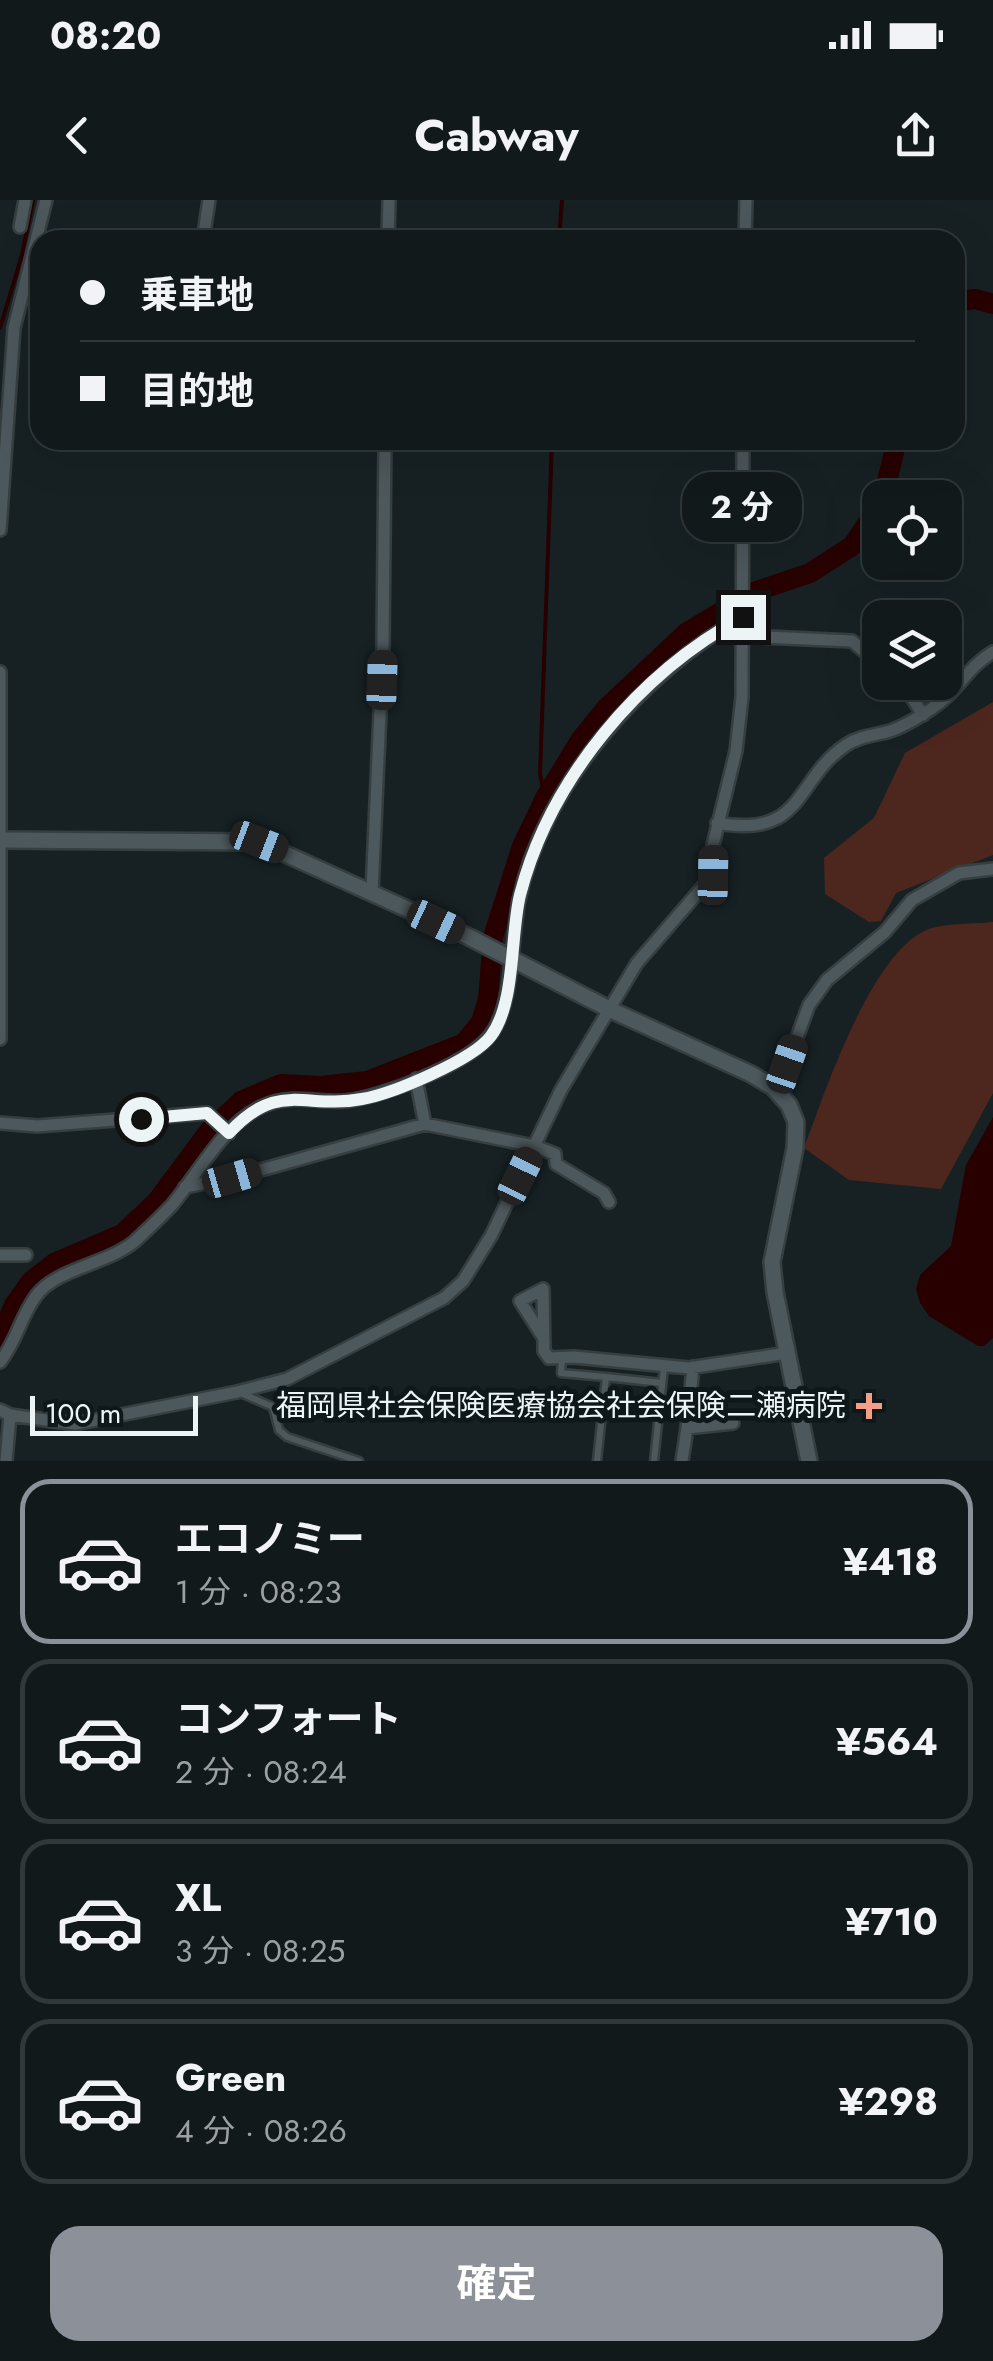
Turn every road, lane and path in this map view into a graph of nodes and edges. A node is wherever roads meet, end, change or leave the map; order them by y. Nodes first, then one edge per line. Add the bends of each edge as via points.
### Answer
1 (24, 200) edge
2 (46, 200) edge
3 (209, 200) edge
4 (389, 200) edge
5 (746, 200) edge
6 (20, 228) dead end
7 (38, 230) edge
8 (204, 230) edge
9 (388, 230) edge
10 (744, 230) edge
11 (30, 264) edge
12 (385, 450) edge
13 (743, 450) edge
14 (0, 530) edge
15 (743, 617) junction
16 (743, 636) junction
17 (862, 650) edge
18 (993, 652) edge
19 (0, 672) edge
20 (913, 700) edge
21 (923, 715) junction
22 (718, 823) junction
23 (1, 840) edge
24 (993, 868) edge
25 (372, 892) junction
26 (508, 957) junction
27 (611, 1010) junction
28 (0, 1039) edge
29 (416, 1079) junction
30 (772, 1088) junction
31 (0, 1123) edge
32 (424, 1124) junction
33 (229, 1133) junction
34 (534, 1146) junction
35 (185, 1187) junction
36 (609, 1202) dead end
37 (0, 1255) edge
38 (26, 1255) dead end
39 (543, 1337) dead end
40 (788, 1353) junction
41 (562, 1359) junction
42 (0, 1362) edge
43 (664, 1366) junction
44 (693, 1367) junction
45 (606, 1376) junction
46 (662, 1383) junction
47 (237, 1392) junction
48 (5, 1412) edge
49 (733, 1423) dead end
50 (687, 1428) junction
51 (6, 1461) edge
52 (359, 1461) edge
53 (597, 1461) edge
54 (654, 1461) edge
55 (682, 1461) edge
56 (809, 1461) edge

1 - 6 street
2 - 7 street
3 - 8 street
4 - 9 street
5 - 10 street
11 - 14 street via 14,328
12 - 25 street
13 - 15 street
15 - 16 street
15 - 26 street via 669,666 596,745 538,845
16 - 17 street via 852,641
16 - 22 street via 736,751
18 - 21 street
19 - 23 street
20 - 21 street
21 - 22 street via 845,746 781,816 746,825
22 - 27 street via 713,875 638,963
23 - 25 street via 259,842
23 - 28 street
24 - 30 street via 959,873 926,890 827,980
25 - 26 street
26 - 27 street
26 - 29 street via 501,1016 490,1036 462,1060
27 - 30 street
27 - 34 street
29 - 32 street
29 - 33 street via 366,1099 280,1100
30 - 40 street via 789,1106 796,1135 772,1262
31 - 33 street via 207,1113
32 - 34 street
32 - 35 street
33 - 35 street
34 - 36 street via 555,1154 556,1164
34 - 47 street via 491,1236 464,1281 444,1298 287,1379
35 - 42 street via 114,1257 58,1277 37,1294
37 - 38 street
39 - 41 street via 549,1358
40 - 44 street
40 - 56 street
41 - 43 street
41 - 45 lane via 561,1373
43 - 44 street
43 - 46 lane
44 - 50 street
45 - 46 lane
45 - 53 lane
46 - 54 lane
47 - 48 street via 88,1423
47 - 52 lane via 272,1407 278,1430 288,1438
48 - 51 street
49 - 50 street
50 - 55 street

